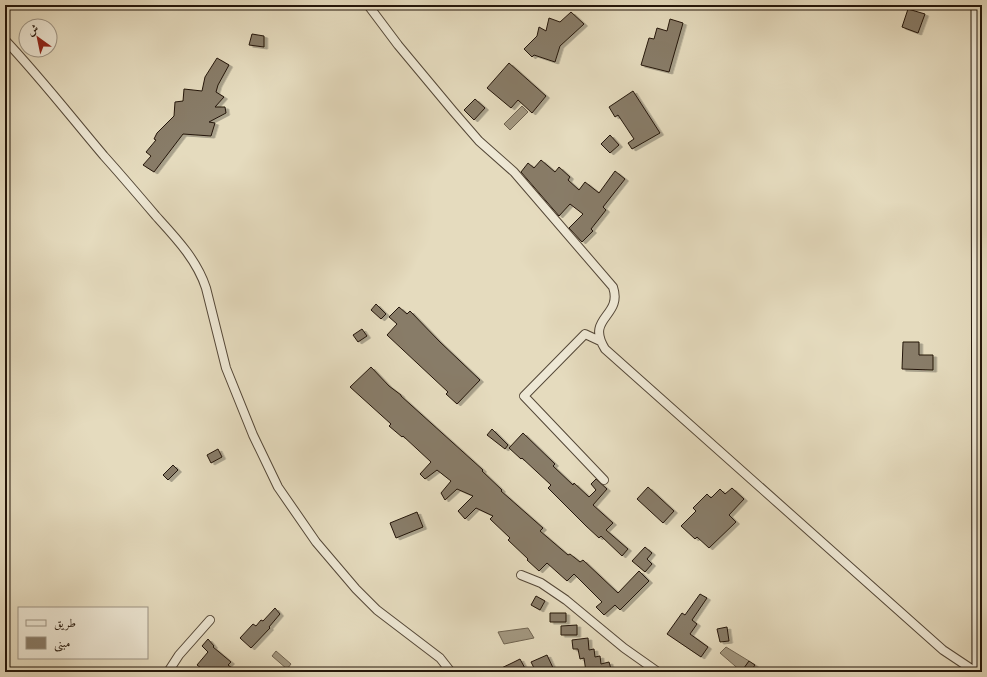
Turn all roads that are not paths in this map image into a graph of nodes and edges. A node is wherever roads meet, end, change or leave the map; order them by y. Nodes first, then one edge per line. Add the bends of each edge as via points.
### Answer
1 (368, 5) edge
2 (977, 5) edge
3 (5, 40) edge
4 (600, 341) junction
5 (604, 480) dead end
6 (521, 574) dead end
7 (210, 620) dead end
8 (980, 641) edge
9 (979, 669) edge
10 (168, 672) edge
11 (451, 672) edge
12 (658, 672) edge

1 - 4 street via 398,45 479,141 514,172 613,287 616,295 612,308 602,320 598,331
2 - 8 main road
3 - 11 street via 196,264 206,288 226,368 253,435 278,486 316,542 377,610 440,658
4 - 5 street via 585,334 524,396
4 - 9 street via 605,349 943,650
6 - 12 street via 566,600 624,648
7 - 10 street via 179,655
8 - 9 main road

